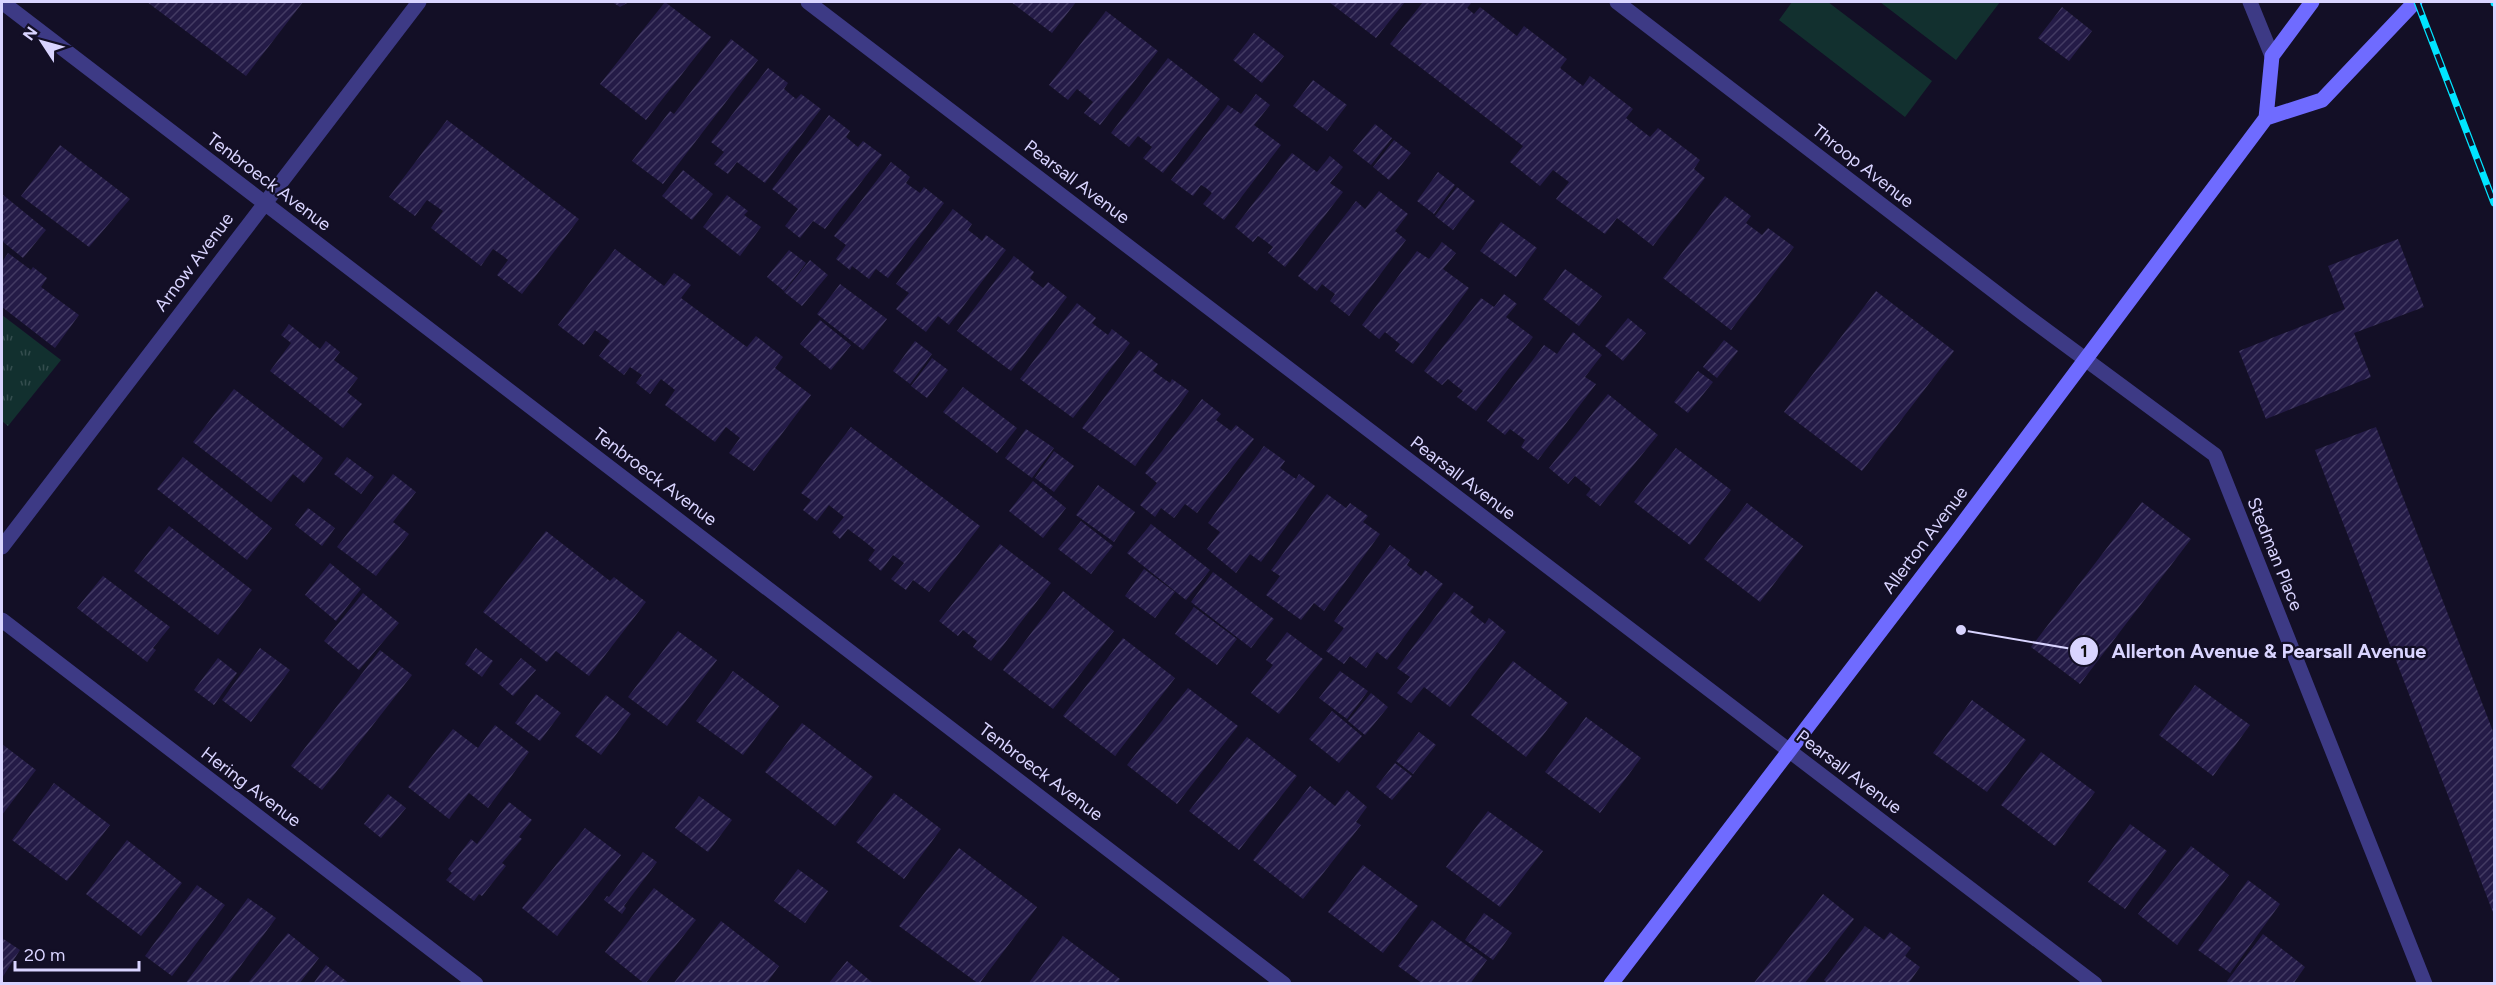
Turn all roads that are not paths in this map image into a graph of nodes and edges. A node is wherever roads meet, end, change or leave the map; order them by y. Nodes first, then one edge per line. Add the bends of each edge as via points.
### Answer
1 (2, 2) edge
2 (419, 2) edge
3 (808, 2) edge
4 (1617, 2) edge
5 (2250, 2) edge
6 (2312, 2) edge
7 (2415, 2) edge
8 (2272, 56) junction
9 (2266, 118) junction
10 (264, 202) junction
11 (2085, 360) junction
12 (2, 547) edge
13 (2, 620) edge
14 (1788, 751) junction
15 (476, 984) edge
16 (1284, 984) edge
17 (1611, 984) edge
18 (2095, 984) edge
19 (2425, 984) edge

1 - 10 street, Tenbroeck Avenue
2 - 10 street, Arnow Avenue
3 - 14 street, Pearsall Avenue
4 - 11 street, Throop Avenue
5 - 8 street
6 - 8 main road
7 - 9 main road via 2322,100
8 - 9 main road
9 - 11 main road, Allerton Avenue
10 - 12 street, Arnow Avenue
10 - 16 street, Tenbroeck Avenue
11 - 14 main road, Allerton Avenue
11 - 19 street, Stedman Place via 2215,455
13 - 15 street, Hering Avenue
14 - 17 main road, Allerton Avenue
14 - 18 street, Pearsall Avenue

